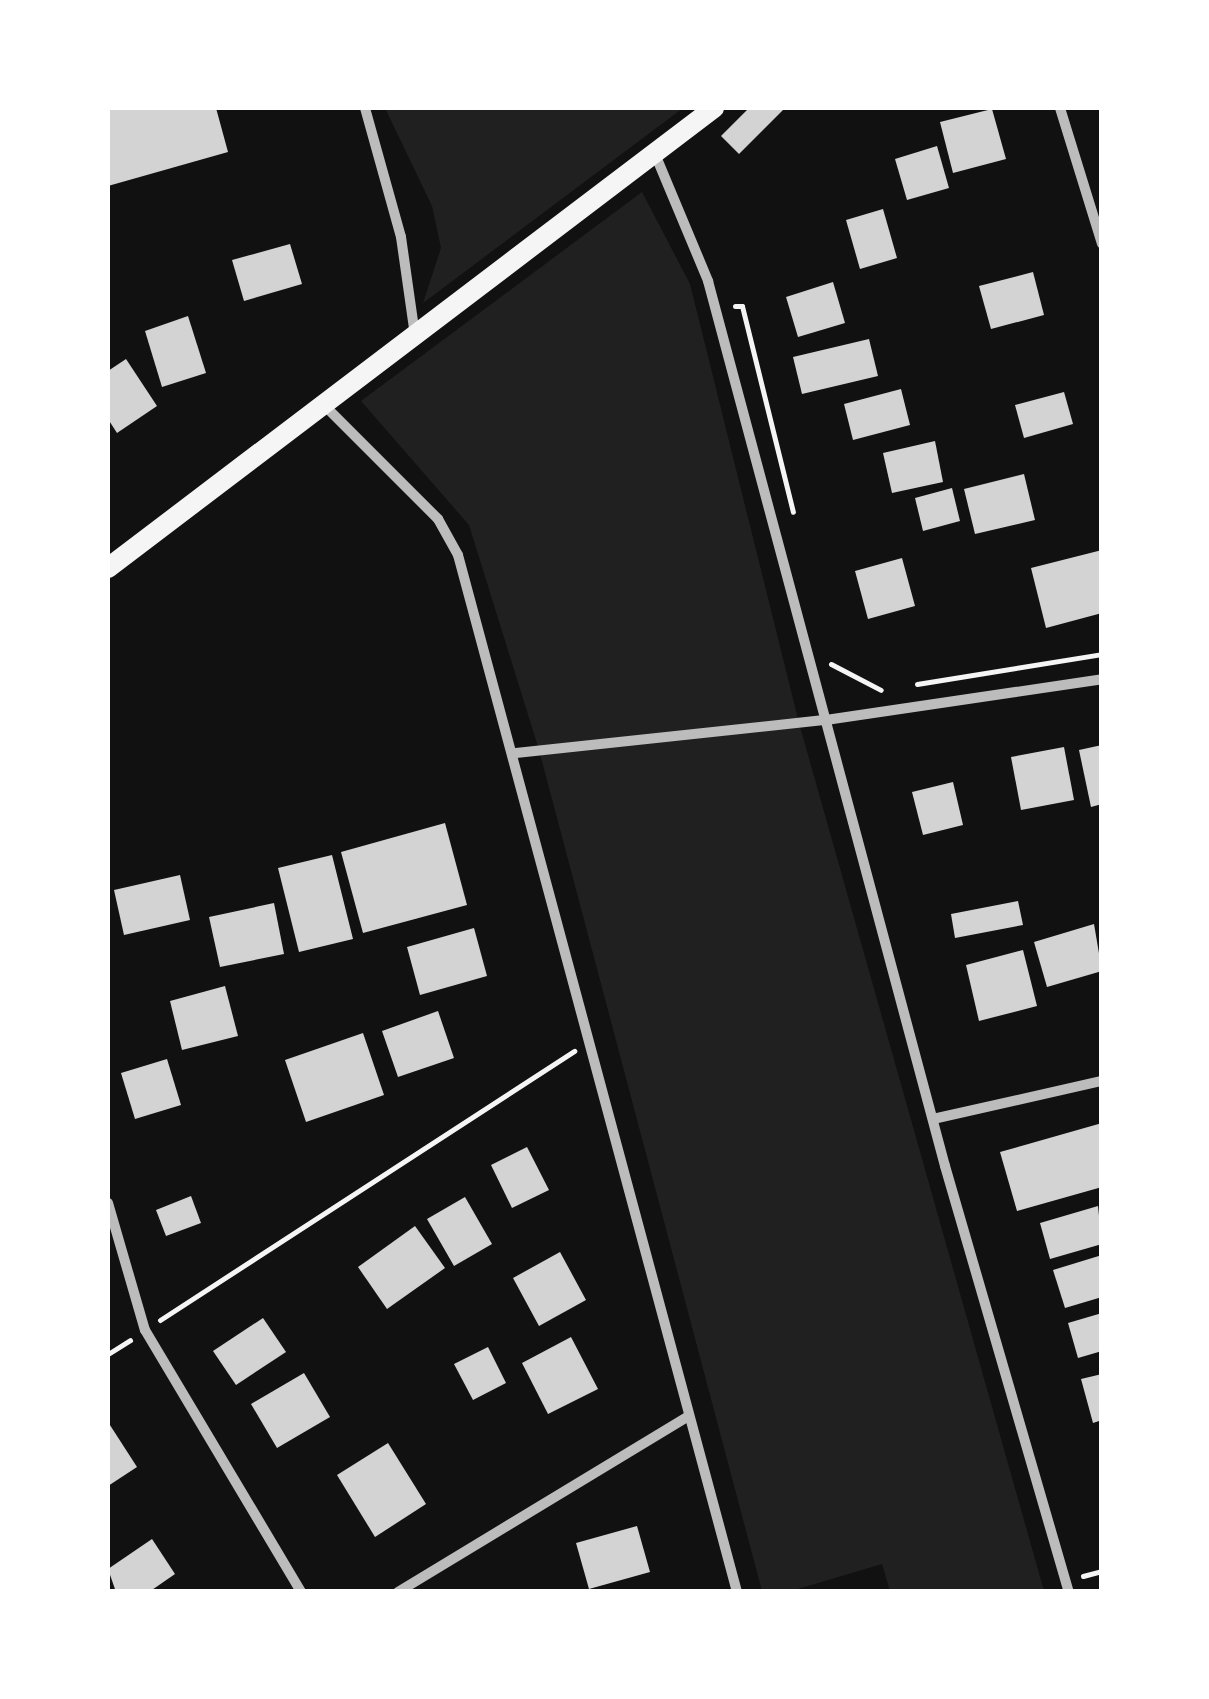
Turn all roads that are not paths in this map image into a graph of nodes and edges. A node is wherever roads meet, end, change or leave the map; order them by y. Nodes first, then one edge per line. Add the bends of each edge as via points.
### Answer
1 (365, 108) edge
2 (714, 108) edge
3 (1060, 108) edge
4 (656, 154) junction
5 (1102, 244) edge
6 (416, 336) junction
7 (325, 406) junction
8 (108, 568) edge
9 (1102, 678) edge
10 (826, 720) junction
11 (516, 753) junction
12 (1102, 1081) edge
13 (933, 1119) junction
14 (108, 1202) edge
15 (687, 1417) junction
16 (301, 1592) edge
17 (398, 1592) edge
18 (737, 1592) edge
19 (1069, 1592) edge

1 - 6 street via 401,237
2 - 4 main road
3 - 5 street
4 - 6 main road
4 - 10 street via 715,307
6 - 7 main road
7 - 8 main road
7 - 11 street via 451,535
9 - 10 street
10 - 11 street
10 - 13 street
11 - 15 street
12 - 13 street
13 - 19 street
14 - 16 street via 145,1330
15 - 17 street
15 - 18 street

